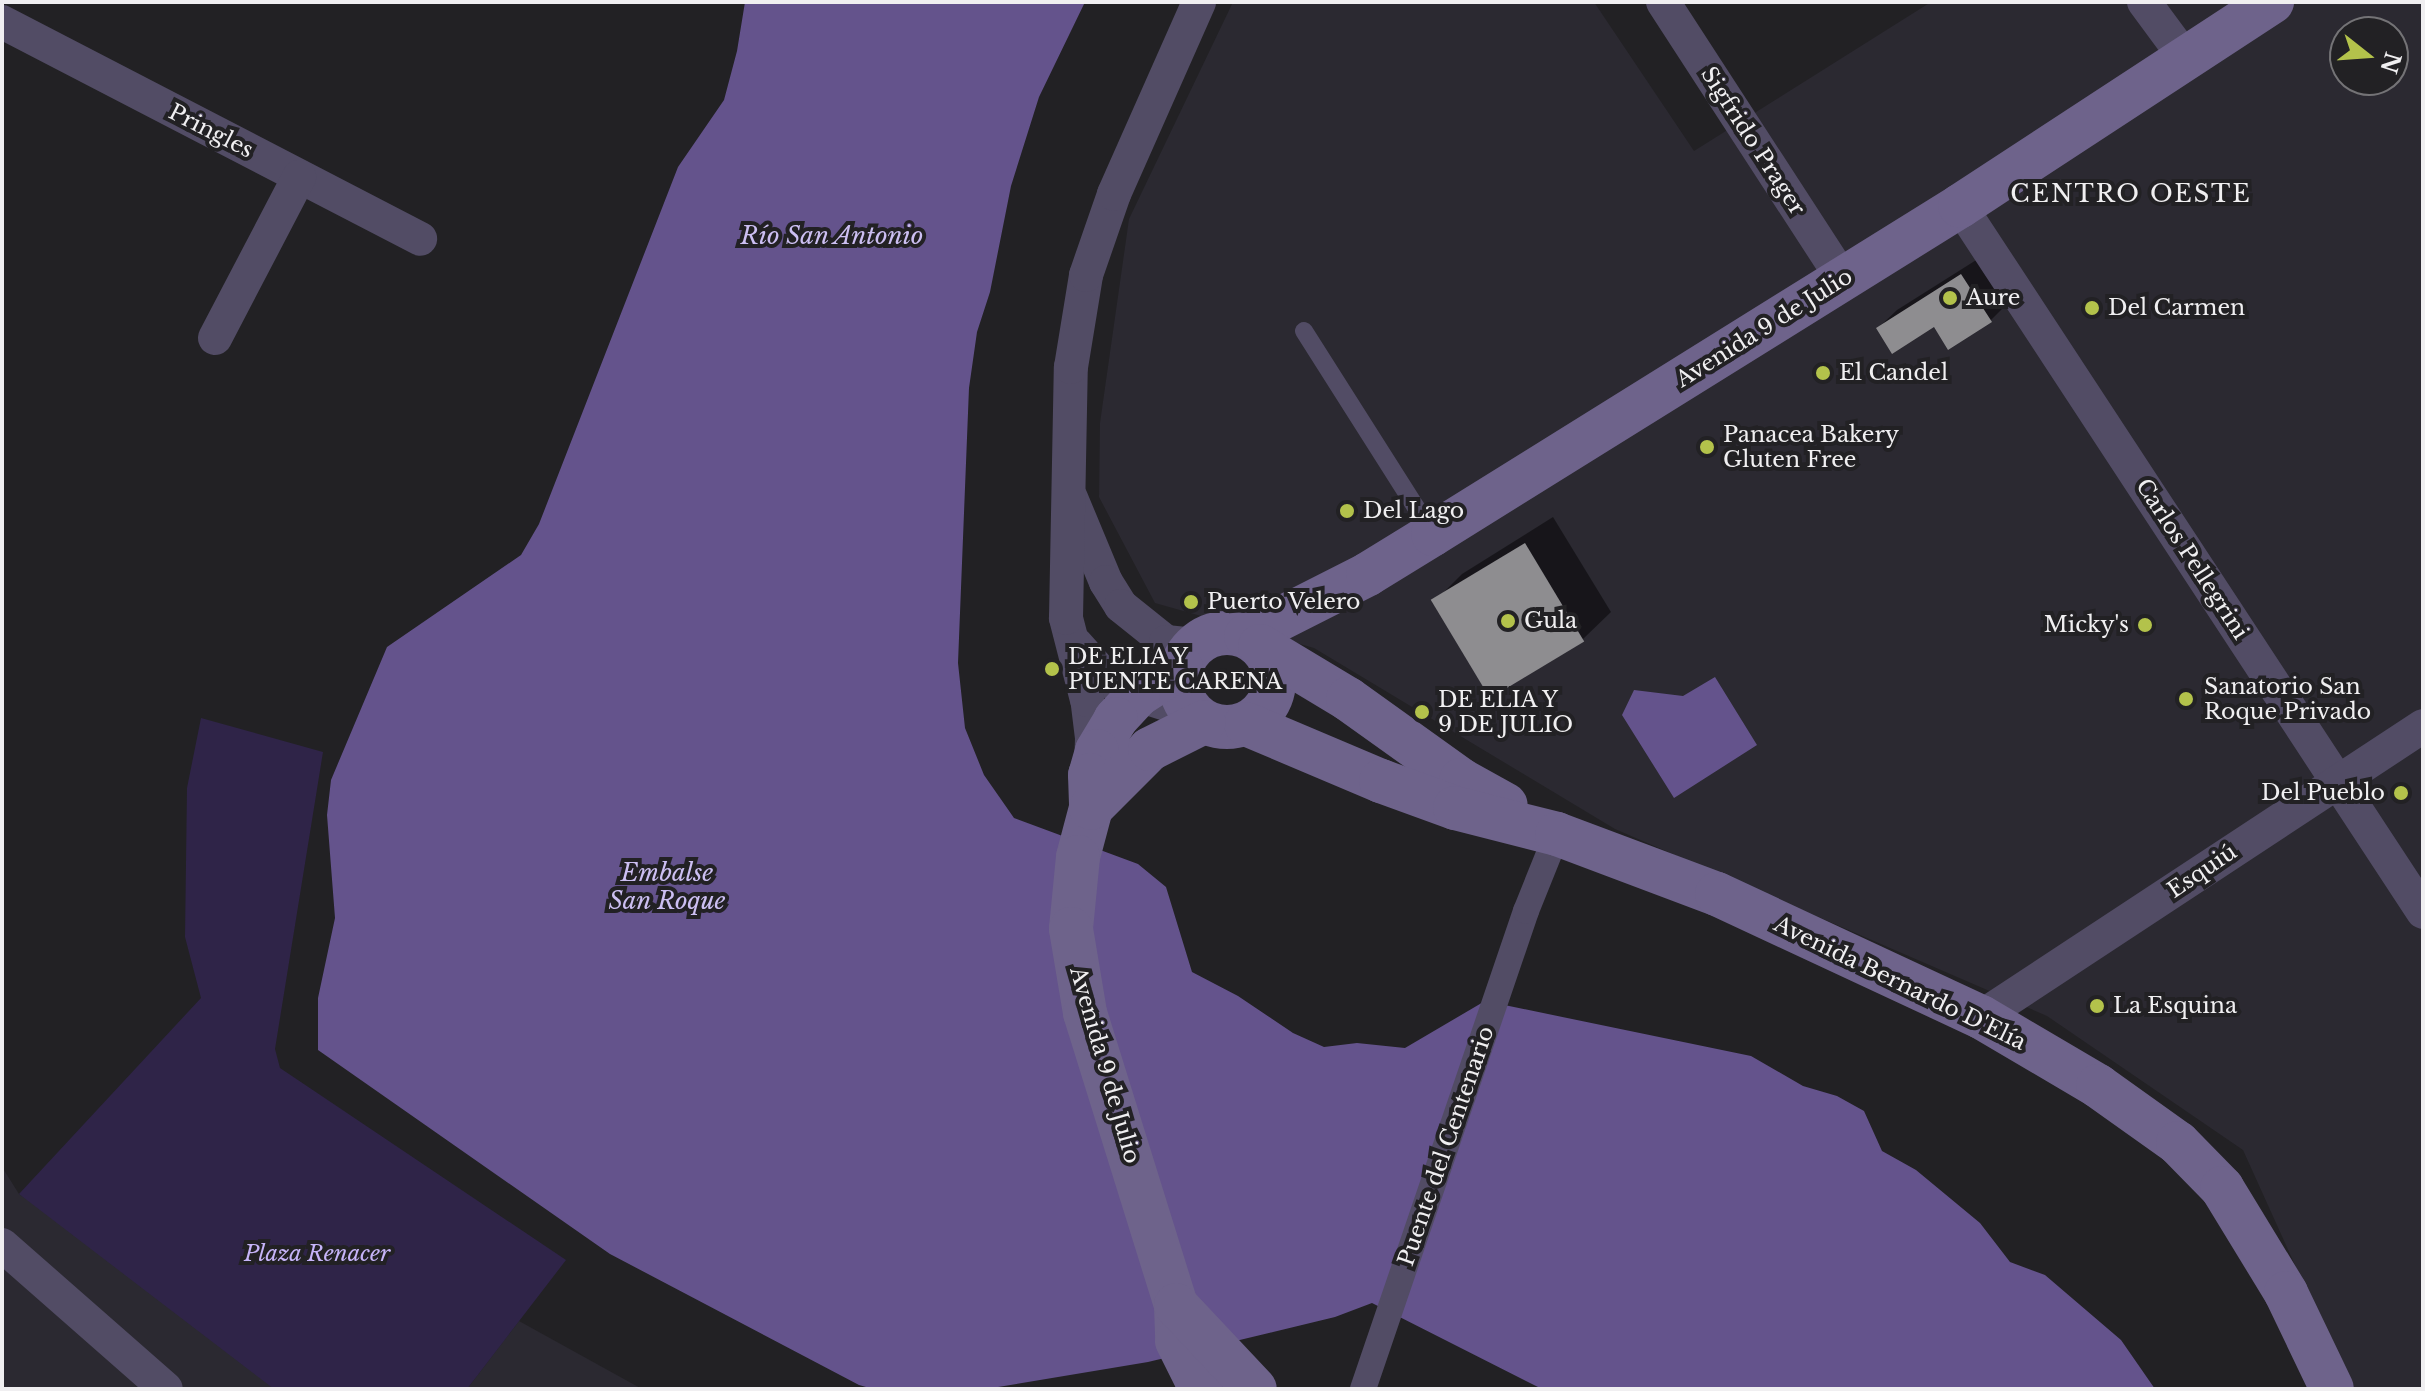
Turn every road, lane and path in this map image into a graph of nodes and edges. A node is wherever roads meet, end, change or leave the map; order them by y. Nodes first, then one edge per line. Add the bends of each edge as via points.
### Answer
1 (1199, 2) edge
2 (1663, 2) edge
3 (2144, 2) edge
4 (2272, 2) edge
5 (2, 22) edge
6 (2184, 56) junction
7 (299, 177) junction
8 (1960, 206) junction
9 (420, 239) dead end
10 (1843, 279) junction
11 (1304, 331) dead end
12 (215, 338) dead end
13 (1066, 487) junction
14 (1433, 534) junction
15 (1068, 634) junction
16 (1253, 641) junction
17 (1188, 656) junction
18 (1138, 695) junction
19 (1214, 720) junction
20 (2423, 726) edge
21 (2338, 780) junction
22 (1090, 792) junction
23 (1557, 834) junction
24 (2423, 912) edge
25 (1981, 1017) junction
26 (2, 1245) edge
27 (1176, 1323) junction
28 (126, 1376) edge
29 (1364, 1385) edge
30 (166, 1389) edge
31 (1191, 1389) edge
32 (1201, 1389) edge
33 (1255, 1389) edge
34 (2332, 1389) edge

1 - 13 street via 1114,194 1086,275 1071,367
2 - 10 street, Sigfrido Prager
3 - 6 street
4 - 6 main road, Avenida 9 de Julio
5 - 7 street, Pringles
6 - 8 main road, Avenida 9 de Julio
7 - 9 street, Pringles
7 - 12 street
8 - 10 main road, Avenida 9 de Julio
8 - 21 street, Carlos Pellegrini
10 - 14 main road, Avenida 9 de Julio
11 - 14 lane
13 - 15 street
13 - 17 street via 1121,606
14 - 16 main road, Avenida 9 de Julio
15 - 18 street, Avenida Bernardo D'Elía via 1109,681
15 - 22 street via 1092,738
16 - 17 main road via 1220,633
16 - 19 main road via 1270,658 1274,689 1268,704
16 - 23 main road, Avenida Bernardo D'Elía via 1348,699 1461,780
17 - 18 main road, Avenida 9 de Julio
17 - 19 main road via 1181,693
18 - 19 street, Avenida Bernardo D'Elía
18 - 22 main road, Avenida 9 de Julio via 1105,735
19 - 22 main road via 1150,749
19 - 23 main road, Avenida Bernardo D'Elía via 1455,808
20 - 21 street, Esquiú
21 - 24 street, Carlos Pellegrini
21 - 25 street, Esquiú
22 - 27 main road, Avenida 9 de Julio via 1073,895 1074,960
23 - 25 main road, Avenida Bernardo D'Elía via 1717,894
23 - 29 street, Puente del Centenario
25 - 34 main road, Avenida Bernardo D'Elía via 2138,1112 2222,1188 2259,1245
26 - 28 street
27 - 31 main road
27 - 32 main road
27 - 33 main road
28 - 30 street

